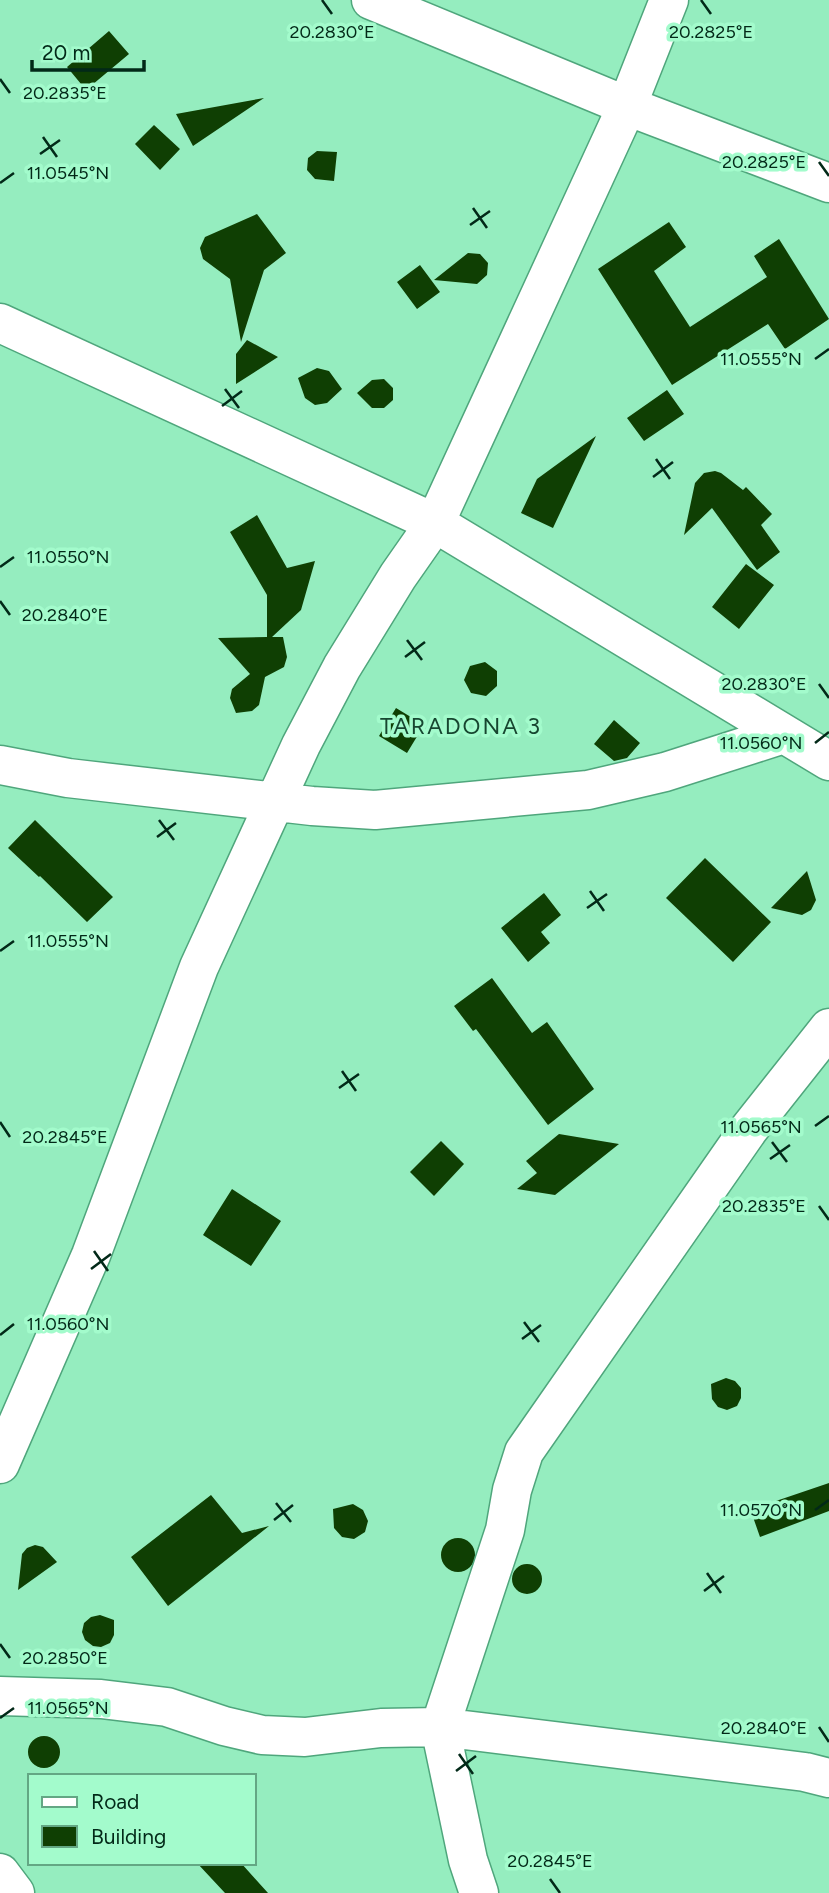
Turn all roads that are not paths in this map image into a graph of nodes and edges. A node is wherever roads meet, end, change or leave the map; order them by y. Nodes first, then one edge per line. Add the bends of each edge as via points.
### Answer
1 (371, 0) edge
2 (669, 0) edge
3 (627, 106) junction
4 (829, 184) edge
5 (0, 323) edge
6 (435, 523) junction
7 (784, 734) junction
8 (829, 761) edge
9 (0, 765) edge
10 (276, 800) junction
11 (829, 1028) edge
12 (0, 1464) edge
13 (0, 1696) edge
14 (440, 1727) junction
15 (829, 1778) edge
16 (0, 1873) edge
17 (15, 1893) edge
18 (479, 1893) edge

1 - 3 street
2 - 3 street
3 - 4 street
3 - 6 street
5 - 6 street
6 - 7 street
6 - 10 street via 342,667
7 - 8 street
7 - 10 street via 665,772 588,790 375,810
9 - 10 street via 68,778
10 - 12 street via 199,967 91,1255
11 - 14 street via 749,1129 524,1452 505,1530
13 - 14 street via 101,1699 167,1707 262,1735 305,1737
14 - 15 street
14 - 18 street
16 - 17 street

